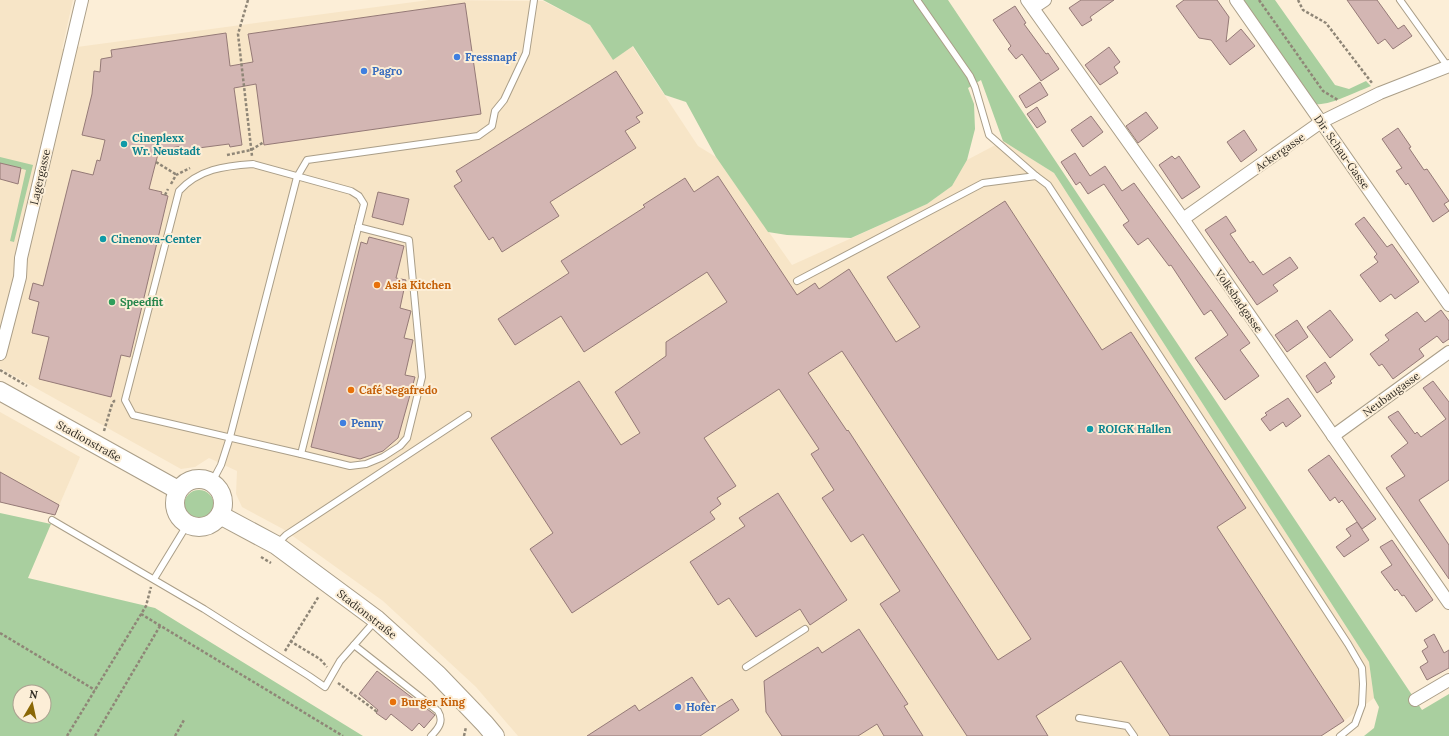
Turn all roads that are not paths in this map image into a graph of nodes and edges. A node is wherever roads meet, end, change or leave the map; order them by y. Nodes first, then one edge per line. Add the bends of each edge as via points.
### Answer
1 (82, 0) edge
2 (534, 0) edge
3 (917, 0) edge
4 (1045, 0) edge
5 (1236, 0) edge
6 (1400, 0) edge
7 (1030, 4) edge
8 (1448, 66) edge
9 (1322, 122) junction
10 (297, 176) junction
11 (1036, 176) junction
12 (1183, 219) junction
13 (358, 227) junction
14 (797, 281) dead end
15 (1449, 305) edge
16 (1449, 352) edge
17 (0, 354) edge
18 (0, 391) edge
19 (468, 415) dead end
20 (1333, 436) junction
21 (230, 437) junction
22 (301, 454) junction
23 (212, 482) junction
24 (178, 490) junction
25 (220, 516) junction
26 (52, 520) dead end
27 (186, 525) junction
28 (276, 545) junction
29 (154, 579) junction
30 (1449, 603) edge
31 (376, 619) junction
32 (805, 629) dead end
33 (354, 645) junction
34 (746, 667) dead end
35 (1449, 680) edge
36 (1415, 700) dead end
37 (1080, 718) dead end
38 (431, 736) edge
39 (495, 736) edge
40 (1134, 736) edge
41 (1340, 736) edge

1 - 17 street, Lagergasse via 21,258 20,277
2 - 10 lane via 526,53 504,100 495,111 492,126 478,136 307,160
3 - 11 lane via 970,76 989,135
4 - 7 street
5 - 9 street, Dir. Schau-Gasse
6 - 8 lane
7 - 12 street, Volksbadgasse
8 - 9 street, Ackergasse via 1380,93
9 - 12 street, Ackergasse
9 - 15 street, Dir. Schau-Gasse
10 - 13 lane via 351,191 359,196 364,204
10 - 21 lane
10 - 21 lane via 253,164 228,166 210,170 188,182 179,191 126,400 133,415
11 - 14 lane via 983,183
11 - 41 lane via 1048,185 1362,668 1362,705 1356,724
12 - 20 street, Volksbadgasse
13 - 22 lane
13 - 22 lane via 409,240 422,377 407,438 383,457 366,464 350,466
16 - 20 street, Neubaugasse
18 - 24 street, Stadionstraße
19 - 28 lane via 286,535
20 - 30 street, Volksbadgasse
21 - 22 lane
21 - 23 lane via 221,465
23 - 24 street via 203,479 192,480
23 - 25 street via 223,498
24 - 27 street via 174,500 175,509
25 - 27 street via 205,527 194,528
25 - 28 street, Stadionstraße
26 - 29 lane
27 - 29 lane
28 - 31 street, Stadionstraße
29 - 33 lane via 216,616 325,688 340,661
31 - 33 lane
31 - 39 street, Stadionstraße via 438,675
32 - 34 lane
33 - 38 lane via 438,711 440,725
35 - 36 street
37 - 40 lane via 1127,726

